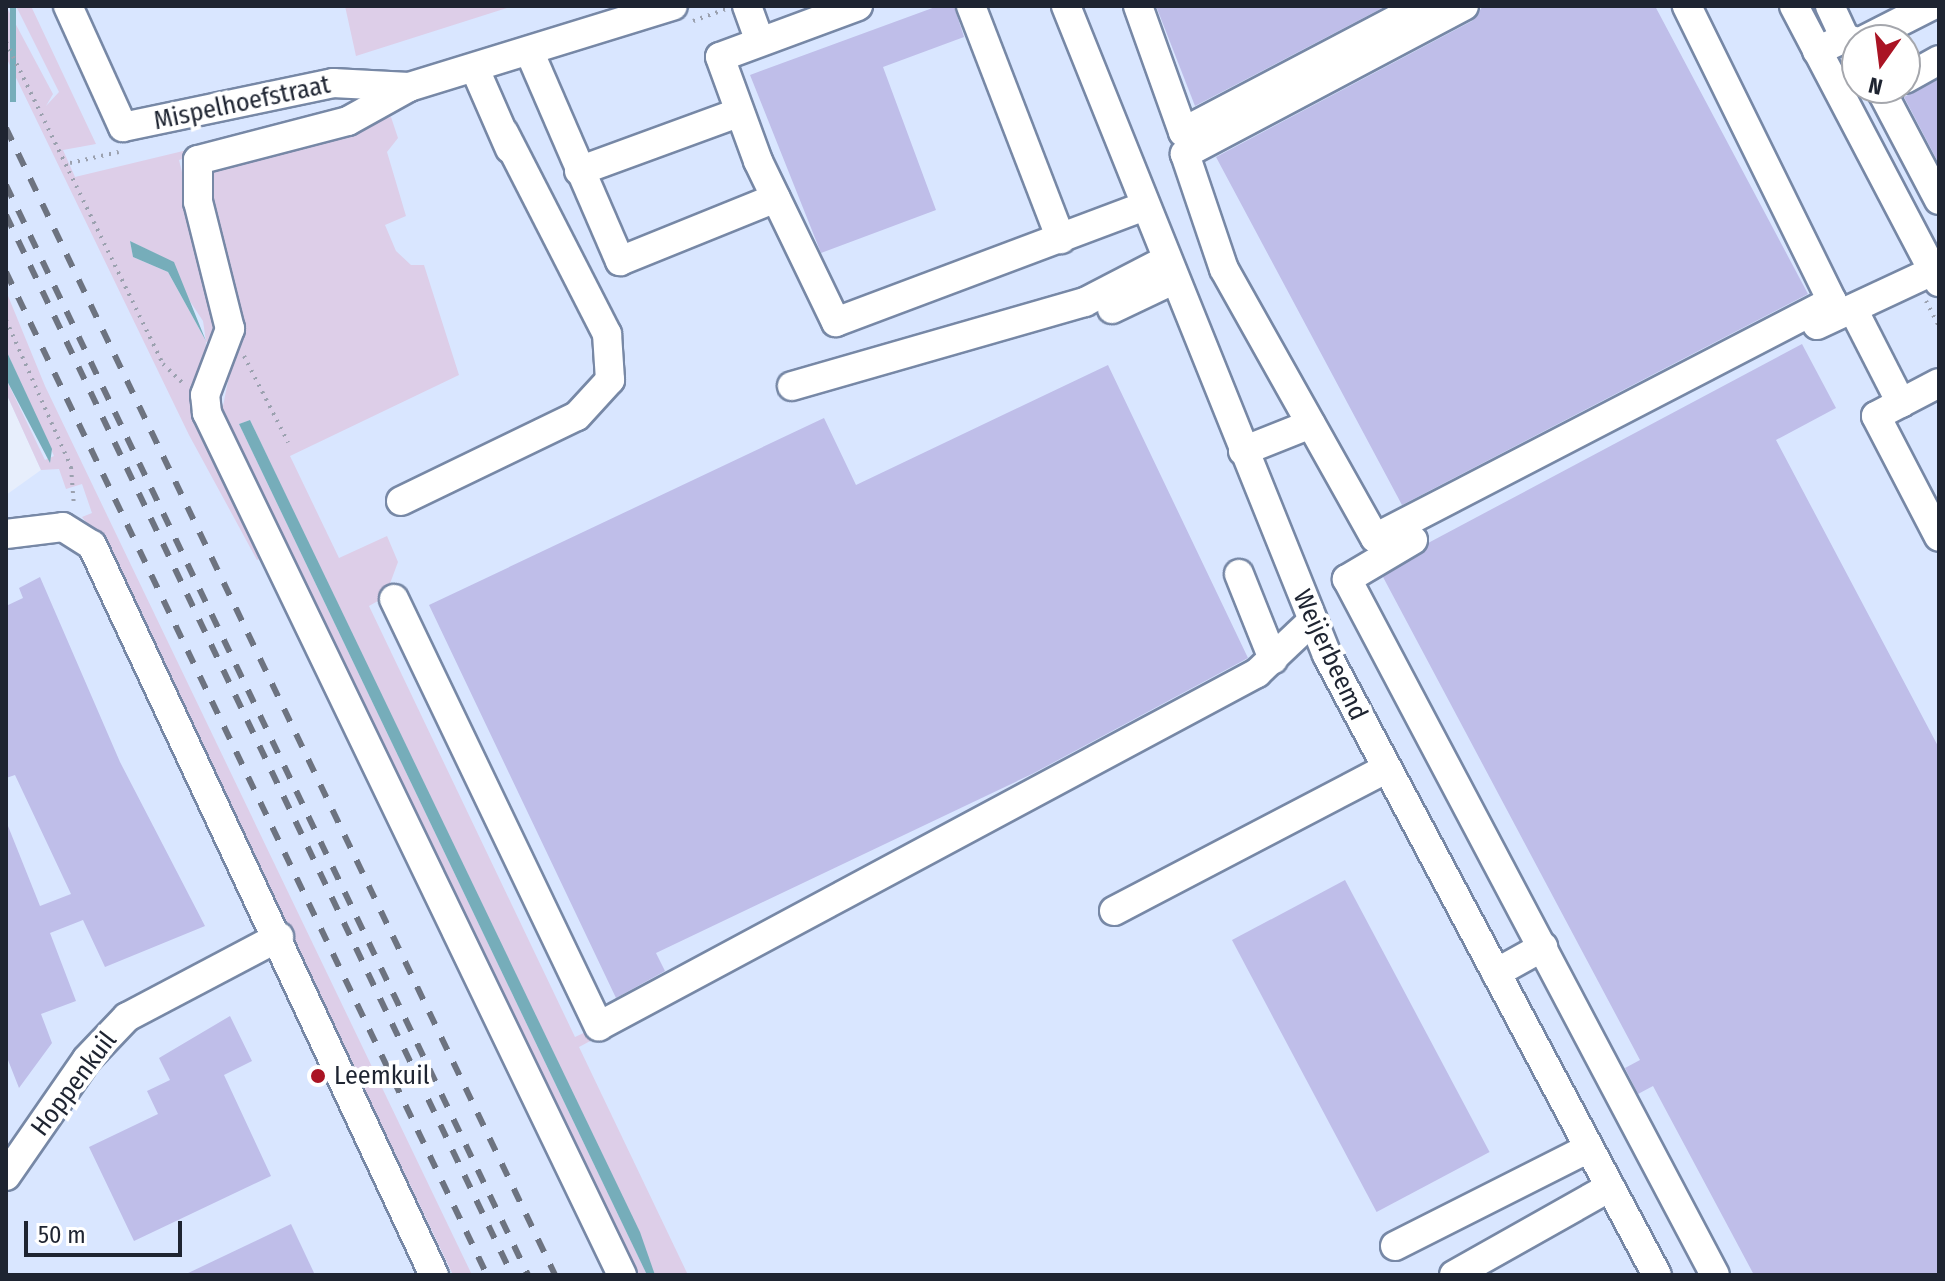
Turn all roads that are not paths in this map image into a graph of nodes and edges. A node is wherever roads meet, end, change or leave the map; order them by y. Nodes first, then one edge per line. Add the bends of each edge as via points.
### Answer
1 (68, 6) edge
2 (673, 6) edge
3 (747, 6) edge
4 (858, 6) edge
5 (971, 6) edge
6 (1066, 6) edge
7 (1138, 6) edge
8 (1422, 6) edge
9 (1464, 6) edge
10 (1687, 6) edge
11 (1794, 6) edge
12 (1830, 6) edge
13 (1931, 6) edge
14 (1843, 24) edge
15 (1891, 24) edge
16 (760, 42) junction
17 (1841, 44) edge
18 (1817, 51) junction
19 (530, 53) junction
20 (1939, 60) edge
21 (475, 69) junction
22 (1921, 71) edge
23 (409, 87) junction
24 (1862, 104) edge
25 (1900, 104) edge
26 (1849, 111) junction
27 (740, 112) junction
28 (579, 171) junction
29 (776, 198) junction
30 (1939, 200) edge
31 (1144, 206) junction
32 (1928, 235) edge
33 (1061, 239) junction
34 (1170, 270) junction
35 (1936, 276) edge
36 (1899, 290) junction
37 (1856, 315) junction
38 (1824, 321) junction
39 (1939, 383) edge
40 (792, 386) dead end
41 (1901, 403) junction
42 (1311, 424) junction
43 (1243, 451) junction
44 (401, 501) dead end
45 (6, 534) edge
46 (1939, 537) edge
47 (394, 599) dead end
48 (1312, 621) junction
49 (1386, 769) junction
50 (1114, 911) dead end
51 (279, 937) junction
52 (1546, 953) junction
53 (1498, 978) junction
54 (1589, 1148) junction
55 (6, 1176) edge
56 (1610, 1187) junction
57 (1399, 1253) dead end
58 (1447, 1271) edge
59 (434, 1275) edge
60 (622, 1275) edge
61 (1657, 1275) edge
62 (1715, 1275) edge

1 - 23 street, Mispelhoefstraat via 123,127 333,83
2 - 19 street, Mispelhoefstraat
3 - 16 street
4 - 16 street
5 - 33 street
6 - 31 street, Weijerbeemd
7 - 8 street via 1183,132
9 - 42 street via 1185,154 1224,269
10 - 42 street via 1832,301 1375,538
11 - 18 street
12 - 14 street
13 - 15 street
16 - 27 street via 720,57
17 - 18 street
18 - 26 street
19 - 21 street, Mispelhoefstraat
19 - 28 street
20 - 22 street
21 - 23 street, Mispelhoefstraat
21 - 44 street via 604,378 591,407
23 - 60 street, Mispelhoefstraat via 348,121 198,160 198,202 230,329 205,400
24 - 26 street
25 - 30 street
26 - 32 street
27 - 28 street
27 - 29 street
28 - 29 street via 620,261
29 - 33 street via 836,322
31 - 33 street
31 - 34 street, Weijerbeemd
32 - 35 street
34 - 40 street via 1085,302
34 - 43 street, Weijerbeemd
35 - 36 street
36 - 37 street
36 - 38 street
37 - 38 street
37 - 41 street
38 - 52 street via 1347,579
39 - 41 street
41 - 46 street via 1876,416
42 - 43 street
43 - 48 street, Weijerbeemd
45 - 51 street via 63,527 78,532 102,563
47 - 48 street via 599,1026 1276,654
48 - 49 street, Weijerbeemd
49 - 50 street
49 - 53 street, Weijerbeemd
51 - 55 street, Hoppenkuil via 127,1017 87,1059
51 - 59 street
52 - 53 street
52 - 62 street
53 - 54 street, Weijerbeemd
54 - 56 street, Weijerbeemd
54 - 57 street via 1502,1191
56 - 58 street via 1508,1247
56 - 61 street, Weijerbeemd

